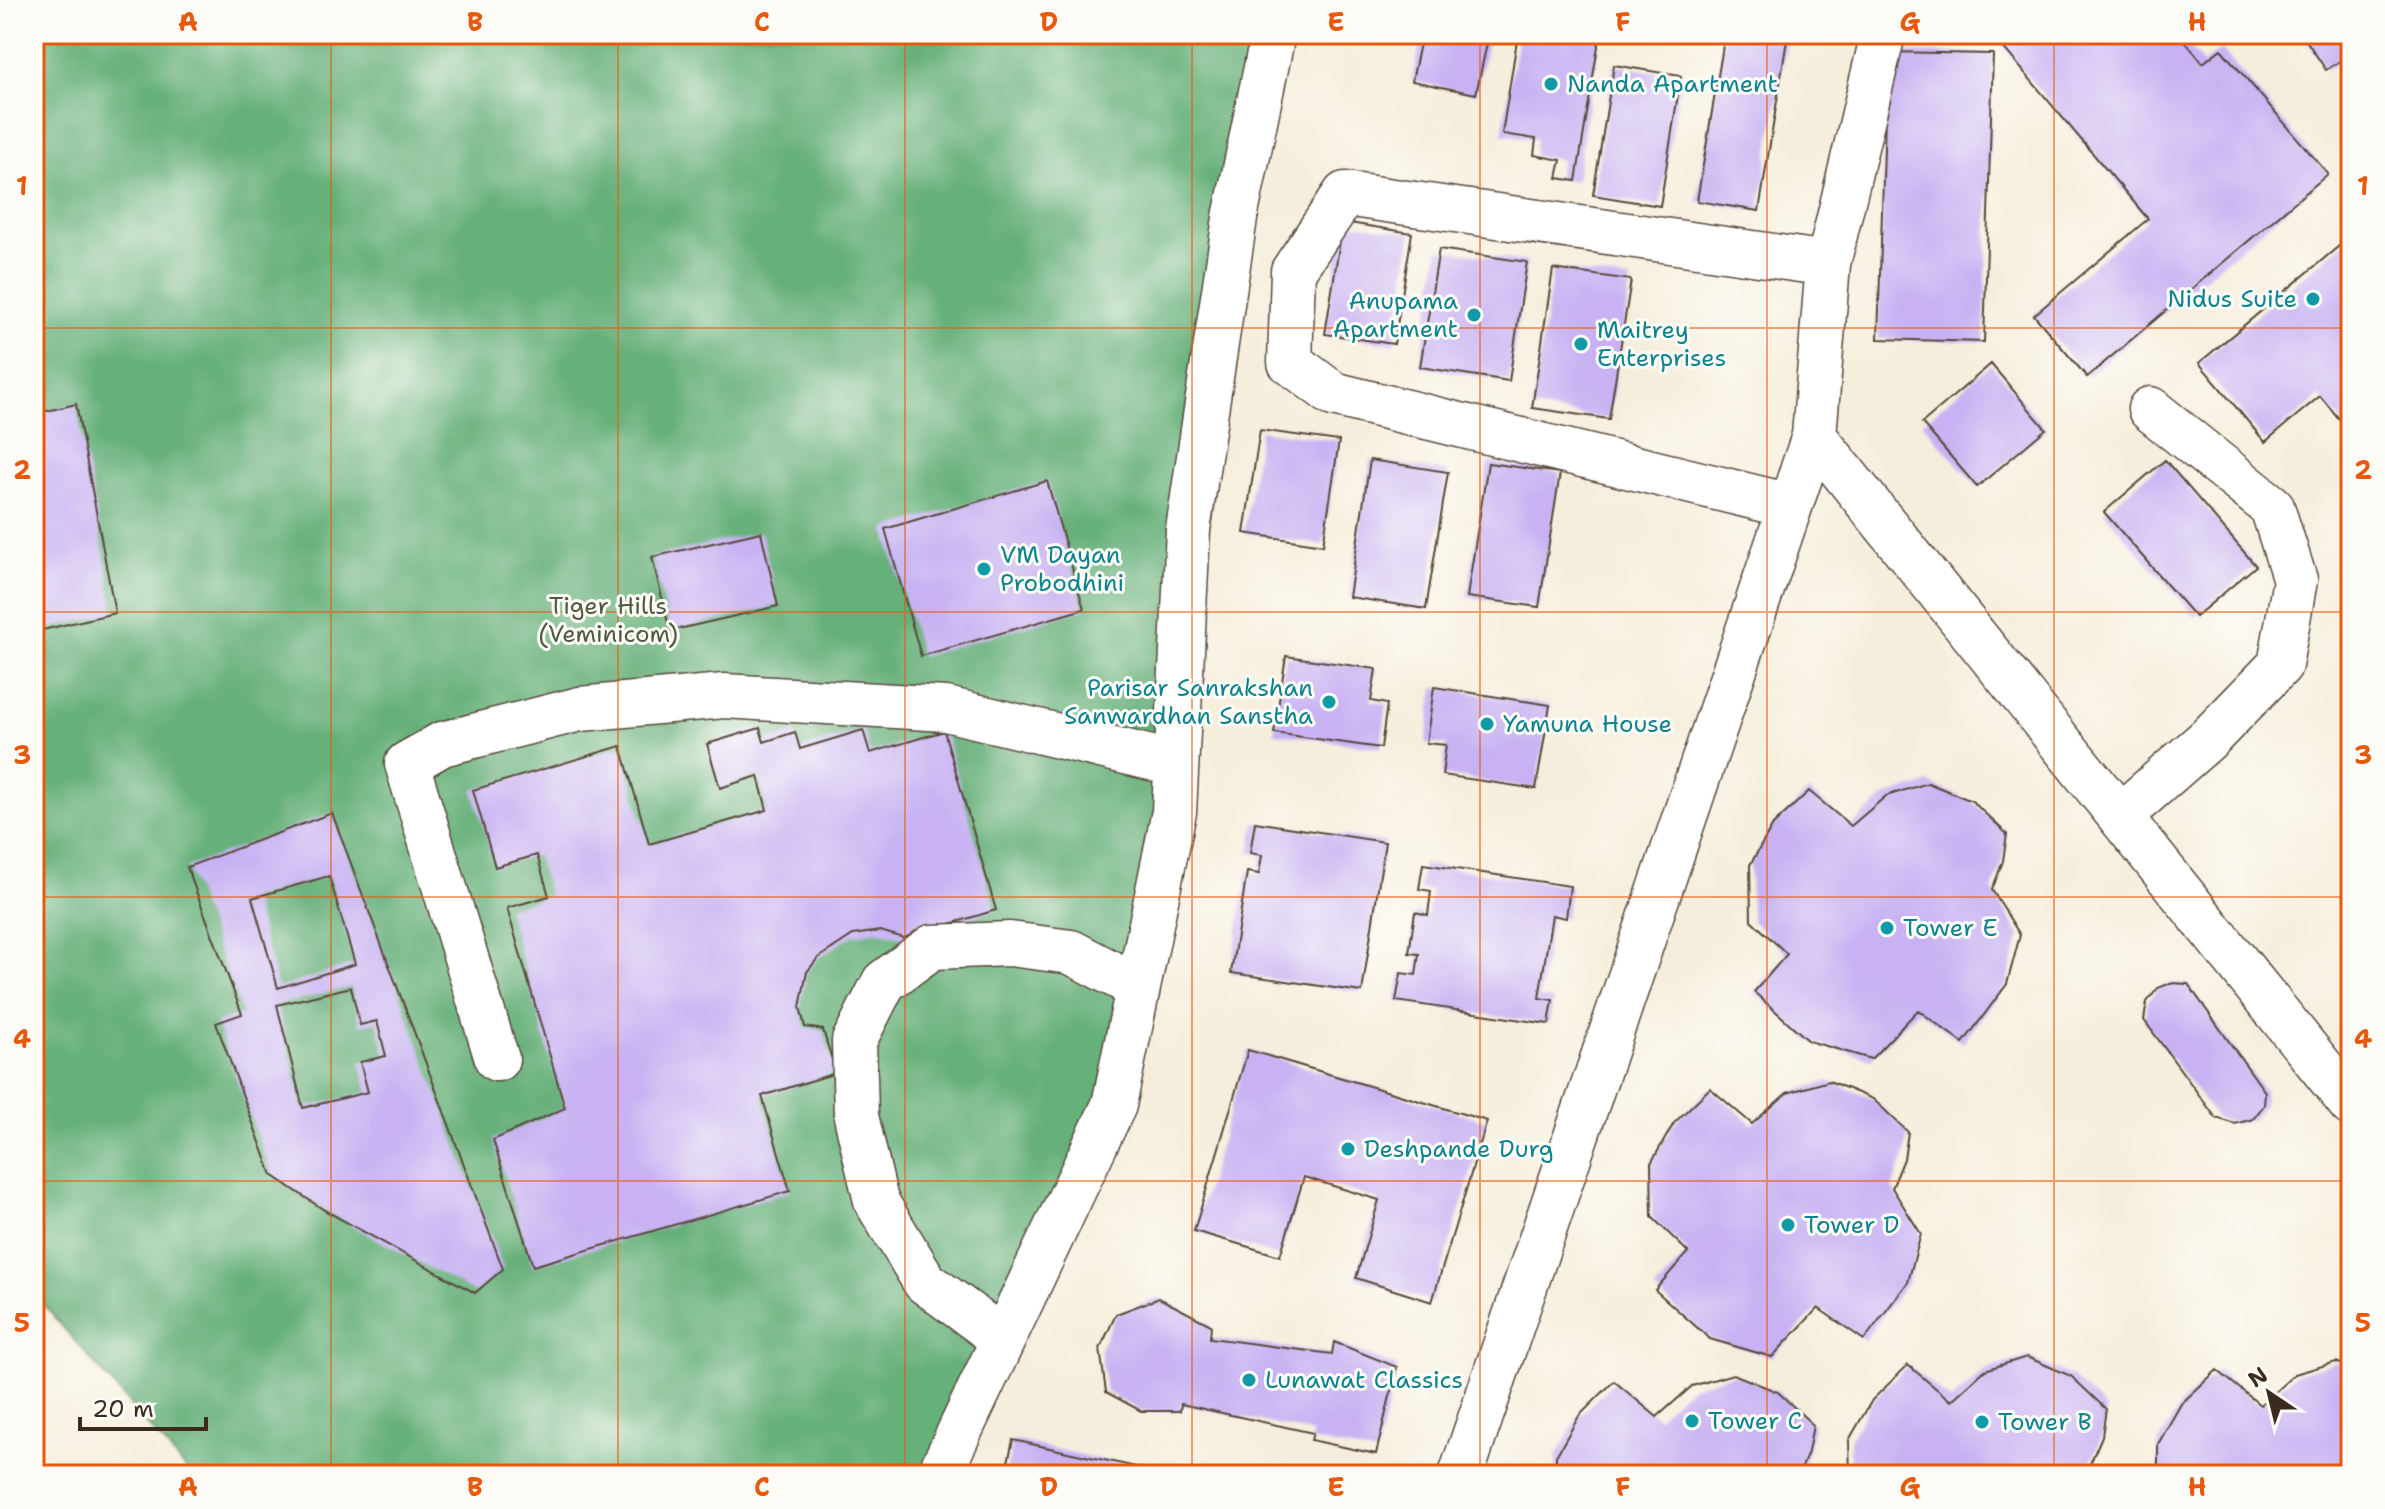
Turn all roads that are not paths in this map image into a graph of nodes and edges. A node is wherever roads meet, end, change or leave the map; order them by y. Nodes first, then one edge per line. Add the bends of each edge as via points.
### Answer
1 (1273, 34) edge
2 (1883, 34) edge
3 (1828, 264) junction
4 (2150, 409) dead end
5 (1814, 436) junction
6 (1790, 506) junction
7 (1176, 764) junction
8 (2120, 816) junction
9 (1138, 987) junction
10 (497, 1059) dead end
11 (2351, 1104) edge
12 (1003, 1339) junction
13 (939, 1475) edge
14 (1461, 1475) edge

1 - 7 street via 1235,218 1188,530
2 - 3 street
3 - 5 street
3 - 6 street via 1345,194 1293,271 1290,362 1333,394
4 - 8 street via 2272,507 2295,580 2280,665 2209,738
5 - 6 street
5 - 8 street
6 - 14 street
7 - 9 street via 1174,812
7 - 10 street via 946,709 724,696 580,709 442,744 407,764
8 - 11 street
9 - 12 street via 1114,1105
9 - 12 street via 1071,952 1010,944 932,947 884,982 854,1041 856,1116 876,1201 925,1282
12 - 13 street

